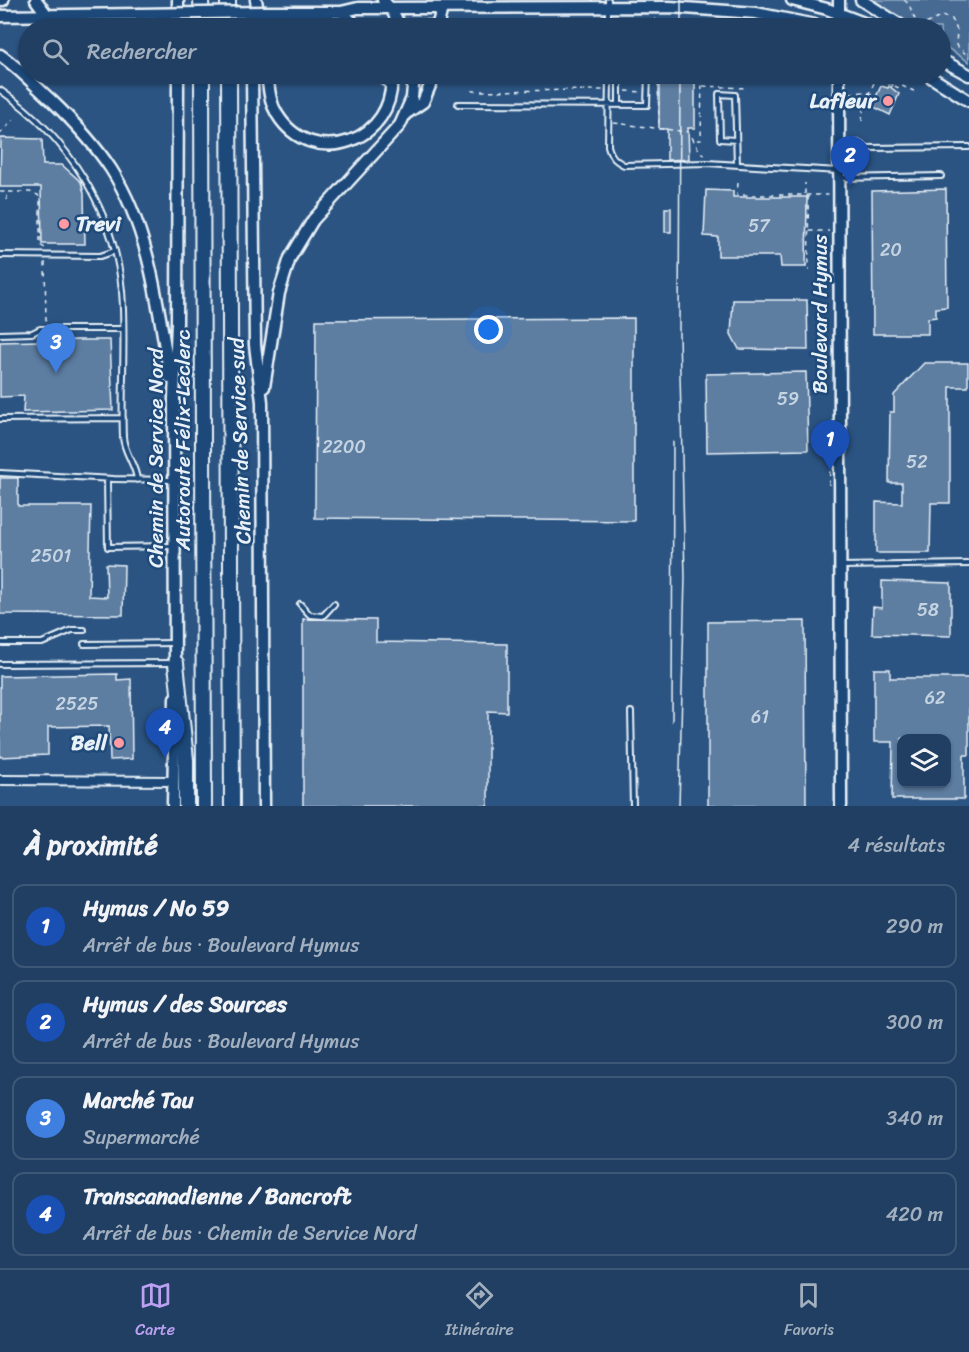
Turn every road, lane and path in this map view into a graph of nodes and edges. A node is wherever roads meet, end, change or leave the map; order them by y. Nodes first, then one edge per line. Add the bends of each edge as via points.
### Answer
1 (36, 0) edge
2 (178, 0) edge
3 (201, 0) edge
4 (228, 0) edge
5 (255, 0) edge
6 (792, 0) edge
7 (839, 0) edge
8 (861, 0) edge
9 (904, 0) edge
10 (608, 3) edge
11 (387, 4) edge
12 (442, 8) junction
13 (341, 12) junction
14 (839, 13) junction
15 (47, 15) junction
16 (0, 16) edge
17 (178, 18) edge
18 (201, 18) edge
19 (228, 18) edge
20 (254, 18) edge
21 (259, 18) edge
22 (348, 18) edge
23 (395, 18) edge
24 (439, 18) edge
25 (609, 18) edge
26 (787, 18) edge
27 (839, 18) edge
28 (852, 18) edge
29 (889, 18) edge
30 (915, 18) edge
31 (951, 20) edge
32 (0, 55) edge
33 (969, 57) edge
34 (951, 64) edge
35 (18, 70) edge
36 (969, 75) edge
37 (33, 84) edge
38 (178, 84) edge
39 (202, 84) edge
40 (229, 84) edge
41 (252, 84) edge
42 (269, 84) edge
43 (387, 84) edge
44 (414, 84) edge
45 (431, 84) edge
46 (609, 84) edge
47 (619, 84) edge
48 (647, 84) edge
49 (658, 84) edge
50 (873, 84) edge
51 (889, 84) edge
52 (903, 84) edge
53 (943, 84) edge
54 (392, 86) joint
55 (702, 86) joint
56 (839, 86) edge
57 (892, 86) joint
58 (747, 88) dead end
59 (901, 89) junction
60 (0, 90) edge
61 (609, 90) junction
62 (472, 91) dead end
63 (618, 91) junction
64 (914, 91) dead end
65 (647, 92) junction
66 (850, 93) dead end
67 (869, 93) junction
68 (874, 95) dead end
69 (969, 101) edge
70 (609, 103) junction
71 (458, 104) dead end
72 (619, 104) junction
73 (406, 113) junction
74 (14, 119) dead end
75 (862, 121) dead end
76 (614, 123) dead end
77 (659, 129) junction
78 (0, 134) edge
79 (695, 140) junction
80 (736, 140) junction
81 (840, 143) junction
82 (969, 147) edge
83 (867, 148) junction
84 (840, 155) junction
85 (707, 157) dead end
86 (737, 165) junction
87 (839, 175) junction
88 (941, 176) dead end
89 (738, 183) dead end
90 (805, 183) dead end
91 (0, 192) edge
92 (7, 192) junction
93 (805, 195) junction
94 (808, 195) junction
95 (830, 195) dead end
96 (7, 200) dead end
97 (34, 200) dead end
98 (40, 200) junction
99 (809, 231) junction
100 (830, 231) dead end
101 (46, 249) dead end
102 (114, 251) junction
103 (0, 255) edge
104 (45, 261) dead end
105 (809, 271) dead end
106 (46, 324) dead end
107 (123, 329) junction
108 (0, 334) edge
109 (174, 399) junction
110 (262, 402) junction
111 (123, 418) junction
112 (0, 419) edge
113 (830, 470) dead end
114 (0, 473) edge
115 (107, 479) junction
116 (137, 480) junction
117 (174, 480) junction
118 (829, 485) dead end
119 (174, 546) junction
120 (969, 564) edge
121 (841, 566) junction
122 (300, 604) dead end
123 (334, 604) dead end
124 (84, 630) dead end
125 (0, 643) edge
126 (176, 643) junction
127 (84, 644) dead end
128 (176, 663) junction
129 (0, 664) edge
130 (631, 712) dead end
131 (0, 780) edge
132 (172, 781) junction
133 (172, 806) edge
134 (186, 806) edge
135 (204, 806) edge
136 (232, 806) edge
137 (264, 806) edge
138 (633, 806) edge
139 (842, 806) edge

1 - 15 main road
2 - 17 main road
3 - 18 highway
4 - 19 highway
5 - 20 main road
5 - 21 main road
6 - 14 main road
7 - 14 main road
8 - 29 main road
9 - 30 path
10 - 12 main road
10 - 25 lane
10 - 26 main road via 728,10
11 - 12 main road
11 - 13 main road
11 - 23 main road
12 - 24 main road
13 - 15 main road, bridge
13 - 22 main road
14 - 27 main road
14 - 28 main road
15 - 16 main road
31 - 33 path via 956,27 956,45
32 - 35 main road
34 - 36 main road
37 - 109 main road via 92,142 123,190 147,258
38 - 109 main road, Chemin de Service Nord
39 - 135 highway, Autoroute Félix-Leclerc
40 - 136 highway
41 - 110 main road, Chemin de Service sud via 255,345
42 - 54 main road via 273,105 282,121 302,137 328,144 354,140 369,131 386,110
43 - 54 lane
44 - 73 main road
45 - 73 main road via 423,102
46 - 61 lane
47 - 63 lane
48 - 65 lane
49 - 77 path
50 - 67 path
51 - 57 path
52 - 59 path
53 - 69 main road
55 - 58 path
55 - 79 path via 701,140
56 - 81 main road, Boulevard Hymus
57 - 59 path
59 - 64 path
60 - 102 lane via 38,121 79,169 105,219
61 - 62 path
61 - 70 lane
63 - 65 path
63 - 72 lane
65 - 72 lane via 647,105
66 - 67 path
67 - 68 path
67 - 75 path
70 - 71 lane
70 - 72 lane
70 - 86 lane via 608,146 616,162
73 - 110 main road via 393,134 313,220 290,258 277,300
74 - 78 path
76 - 77 path
77 - 79 path via 688,132
79 - 85 path
80 - 80 lane via 735,95 719,94 720,139
80 - 86 lane
81 - 83 lane via 858,143
81 - 84 main road, Boulevard Hymus
82 - 83 lane
83 - 84 lane via 858,155
84 - 87 main road, Boulevard Hymus
86 - 87 lane
87 - 88 lane
87 - 121 main road, Boulevard Hymus
89 - 93 path via 737,195
90 - 93 path
91 - 92 path
92 - 96 path
92 - 98 path via 30,192
93 - 94 path
94 - 95 path
94 - 99 path
97 - 98 path
98 - 101 path via 40,245
99 - 100 path
99 - 105 path
102 - 103 lane via 100,256
102 - 107 lane via 122,289
104 - 106 path
107 - 108 lane via 40,329
107 - 111 lane
109 - 117 main road, Chemin de Service Nord
110 - 137 main road, Chemin de Service sud
111 - 112 lane
111 - 116 lane via 124,443
113 - 118 path
114 - 115 lane
115 - 116 lane
115 - 119 lane via 108,547
116 - 117 lane
117 - 119 main road, Chemin de Service Nord
119 - 126 main road, Chemin de Service Nord
120 - 121 lane
121 - 139 main road, Boulevard Hymus
122 - 123 lane via 310,615 323,616
124 - 125 lane via 72,630 42,643
126 - 127 lane
126 - 128 main road, Chemin de Service Nord
128 - 129 lane
128 - 132 main road, Chemin de Service Nord
128 - 134 highway via 186,760
130 - 138 lane
131 - 132 street
132 - 133 main road, Chemin de Service Nord

